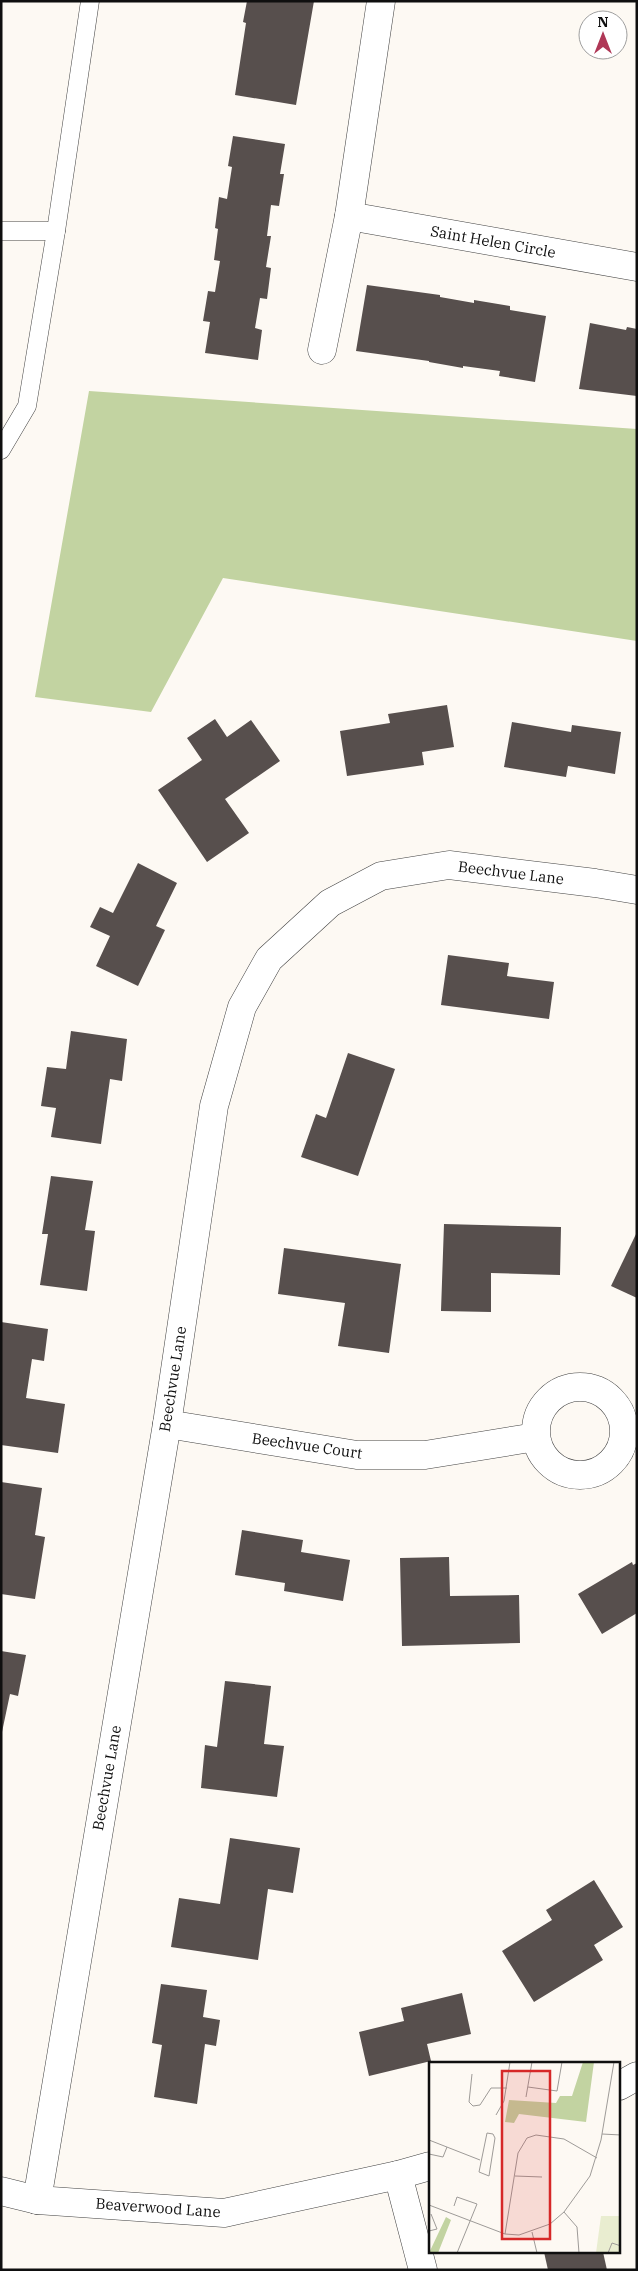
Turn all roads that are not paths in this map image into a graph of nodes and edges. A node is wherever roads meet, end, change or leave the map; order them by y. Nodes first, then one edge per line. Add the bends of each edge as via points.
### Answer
1 (90, 1) edge
2 (381, 1) edge
3 (349, 216) junction
4 (1, 231) edge
5 (56, 231) junction
6 (637, 267) edge
7 (322, 350) dead end
8 (1, 450) edge
9 (637, 890) edge
10 (167, 1424) junction
11 (536, 1437) dead end
12 (637, 2076) edge
13 (620, 2085) edge
14 (429, 2166) edge
15 (398, 2175) junction
16 (1, 2191) edge
17 (37, 2200) junction
18 (424, 2270) edge

1 - 5 lane
2 - 3 street
3 - 6 street, Saint Helen Circle
3 - 7 street
4 - 5 lane
5 - 8 lane via 26,406
9 - 10 street, Beechvue Lane via 449,866 381,876 330,903 269,959 242,1007 214,1106
10 - 11 street, Beechvue Court via 357,1455 425,1455
10 - 17 street, Beechvue Lane
12 - 13 street
14 - 15 street, Beaverwood Lane
15 - 17 street, Beaverwood Lane via 224,2213
15 - 18 street
16 - 17 street, Beaverwood Lane

